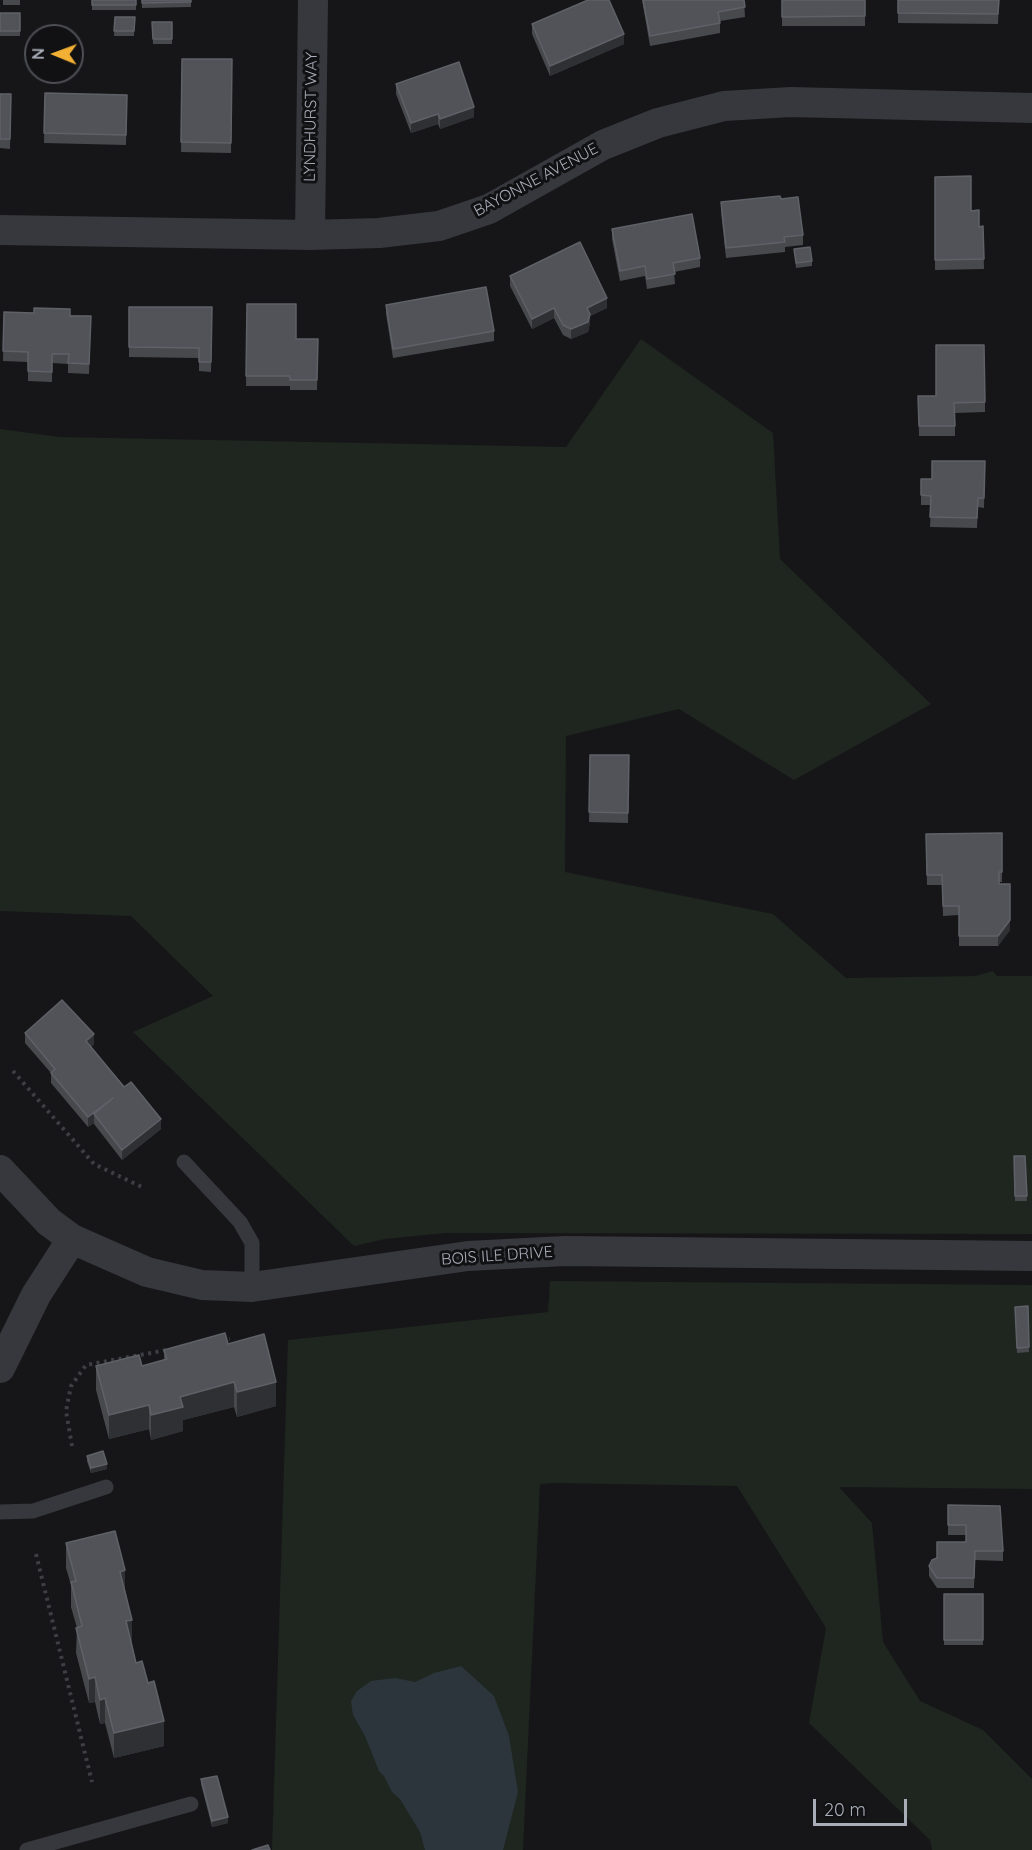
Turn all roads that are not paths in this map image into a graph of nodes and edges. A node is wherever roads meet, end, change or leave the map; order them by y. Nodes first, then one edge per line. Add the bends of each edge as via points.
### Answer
1 (314, 0) edge
2 (1032, 108) edge
3 (0, 230) edge
4 (310, 235) junction
5 (184, 1162) dead end
6 (0, 1170) edge
7 (72, 1239) junction
8 (1032, 1256) edge
9 (252, 1287) junction
10 (8, 1333) edge
11 (0, 1368) edge
12 (106, 1487) dead end
13 (0, 1512) edge
14 (191, 1804) dead end
15 (27, 1850) edge

1 - 4 street, LYNDHURST WAY
2 - 4 street, BAYONNE AVENUE via 791,102 724,106 658,123 603,145 489,209 439,226
3 - 4 street, BAYONNE AVENUE
5 - 9 lane via 240,1222 252,1243
6 - 7 street, BOIS ILE DRIVE via 49,1222
7 - 9 street, BOIS ILE DRIVE via 147,1272 202,1285
7 - 10 street
8 - 9 street, BOIS ILE DRIVE via 565,1251 468,1256
10 - 11 street
12 - 13 lane via 33,1511
14 - 15 lane

